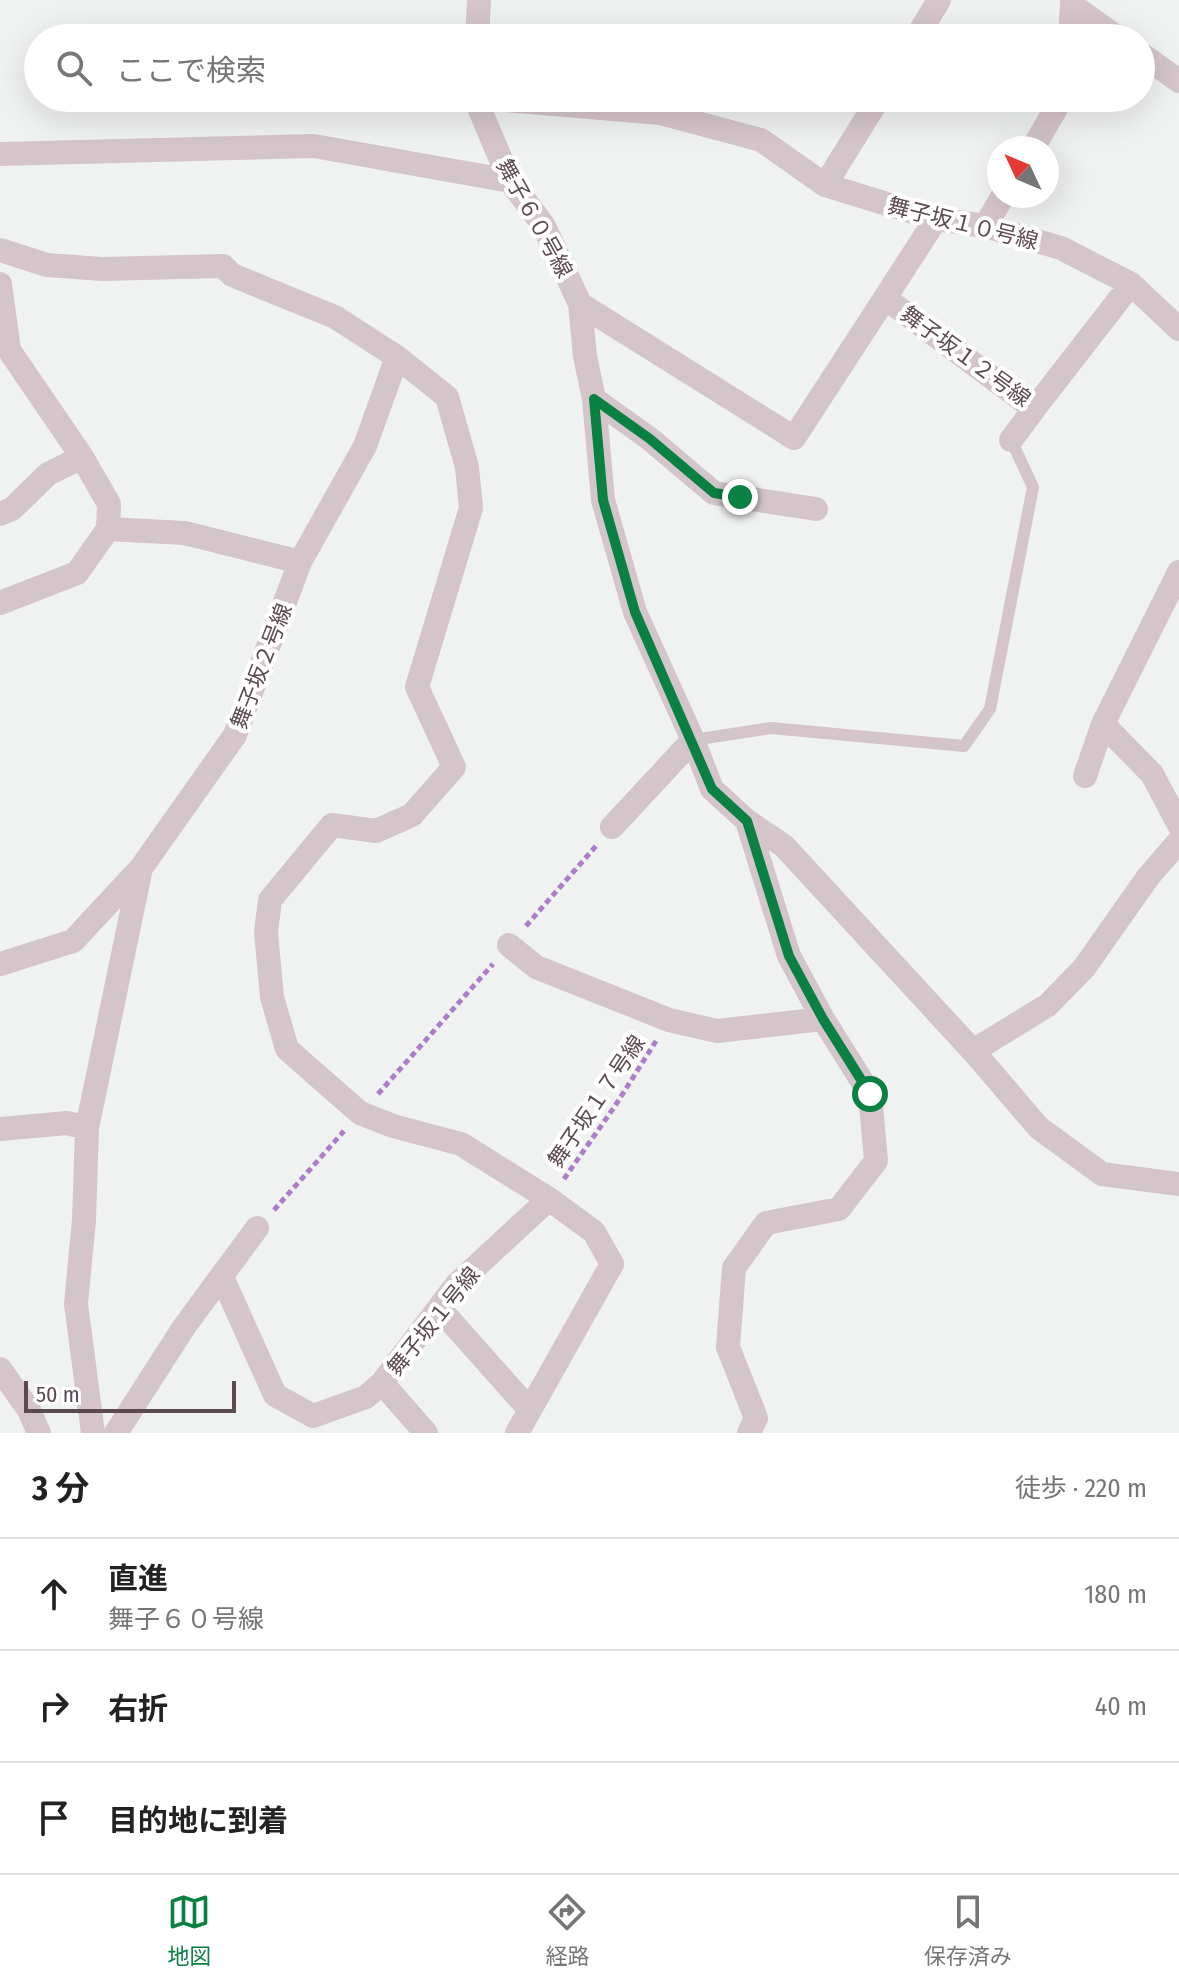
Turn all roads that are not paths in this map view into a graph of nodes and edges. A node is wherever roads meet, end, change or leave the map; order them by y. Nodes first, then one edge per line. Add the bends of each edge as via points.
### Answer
1 (479, 0) edge
2 (939, 0) edge
3 (1072, 3) edge
4 (478, 24) edge
5 (924, 24) edge
6 (1071, 24) edge
7 (1100, 24) edge
8 (1155, 64) edge
9 (1179, 81) edge
10 (481, 112) edge
11 (648, 112) edge
12 (870, 112) edge
13 (1054, 112) edge
14 (1040, 136) edge
15 (0, 154) edge
16 (510, 181) junction
17 (825, 185) junction
18 (996, 208) edge
19 (936, 219) junction
20 (985, 226) junction
21 (0, 250) edge
22 (0, 284) edge
23 (1131, 284) junction
24 (885, 298) junction
25 (580, 304) junction
26 (1179, 329) edge
27 (397, 357) junction
28 (594, 399) junction
29 (1034, 409) junction
30 (1011, 440) joint
31 (82, 457) junction
32 (816, 509) dead end
33 (0, 514) edge
34 (108, 529) junction
35 (300, 562) junction
36 (1179, 572) edge
37 (0, 603) edge
38 (1103, 724) junction
39 (693, 740) junction
40 (1085, 776) dead end
41 (747, 821) junction
42 (1179, 825) edge
43 (612, 827) road end
44 (1179, 841) edge
45 (141, 868) junction
46 (509, 945) road end
47 (0, 964) edge
48 (823, 1019) junction
49 (973, 1051) junction
50 (87, 1128) junction
51 (0, 1129) edge
52 (1179, 1184) edge
53 (549, 1199) junction
54 (257, 1228) road end
55 (222, 1277) junction
56 (439, 1308) junction
57 (0, 1369) edge
58 (382, 1383) junction
59 (529, 1409) junction
60 (39, 1433) edge
61 (93, 1433) edge
62 (116, 1433) edge
63 (426, 1433) edge
64 (517, 1433) edge
65 (749, 1433) edge

1 - 4 street
2 - 5 street
3 - 6 street
3 - 7 street
8 - 9 street
10 - 16 street, 舞子６０号線
11 - 17 street, 舞子坂１０号線 via 761,140
12 - 17 street
13 - 14 street
15 - 16 street via 314,146
16 - 25 street, 舞子６０号線 via 544,226
17 - 19 street, 舞子坂１０号線
18 - 20 street
19 - 20 street, 舞子坂１０号線
19 - 24 street, 舞子坂１２号線
20 - 23 street, 舞子坂１０号線 via 1061,248
21 - 27 street via 47,265 102,269 223,266 232,275 335,317
22 - 31 street via 9,350
23 - 26 street, 舞子坂１０号線
23 - 29 street, 舞子坂１２号線
24 - 25 street via 794,438
24 - 29 street, 舞子坂１２号線
25 - 28 street, 舞子６０号線
27 - 35 street, 舞子坂２号線 via 365,446
27 - 53 street via 447,397 467,467 471,508 417,687 454,767 412,815 376,831 332,825 270,900 266,932 272,997 287,1049 360,1113 461,1144
28 - 32 street via 714,493
28 - 39 street, 舞子６０号線 via 603,500 635,612
29 - 30 street
30 - 39 lane via 1033,487 990,709 964,746 771,728
31 - 33 street via 48,474
31 - 34 street via 109,504
34 - 35 street via 185,533
34 - 37 street via 77,573
35 - 45 street, 舞子坂２号線 via 235,735
36 - 38 street
38 - 40 street
38 - 42 street via 1152,774
39 - 41 street, 舞子６０号線 via 712,789
39 - 43 street
41 - 48 street via 789,956
41 - 49 street, 舞子６０号線 via 784,846
44 - 49 street via 1084,968 1048,1005
45 - 47 street via 73,941
45 - 50 street, 舞子坂２号線
46 - 48 street via 536,967 669,1020 717,1031
48 - 65 street via 870,1094 876,1161 839,1209 766,1223 734,1268 728,1347 756,1418
49 - 52 street, 舞子６０号線 via 1039,1128 1102,1174
50 - 51 street via 67,1123
50 - 61 street, 舞子坂２号線 via 76,1304
53 - 56 street, 舞子坂１号線 via 457,1284
53 - 59 street via 594,1232 612,1264
54 - 55 street
55 - 58 street, 舞子坂１号線 via 275,1395 313,1416 366,1397
55 - 62 street
56 - 58 street, 舞子坂１号線
56 - 59 street
57 - 60 street
58 - 63 street
59 - 64 street

